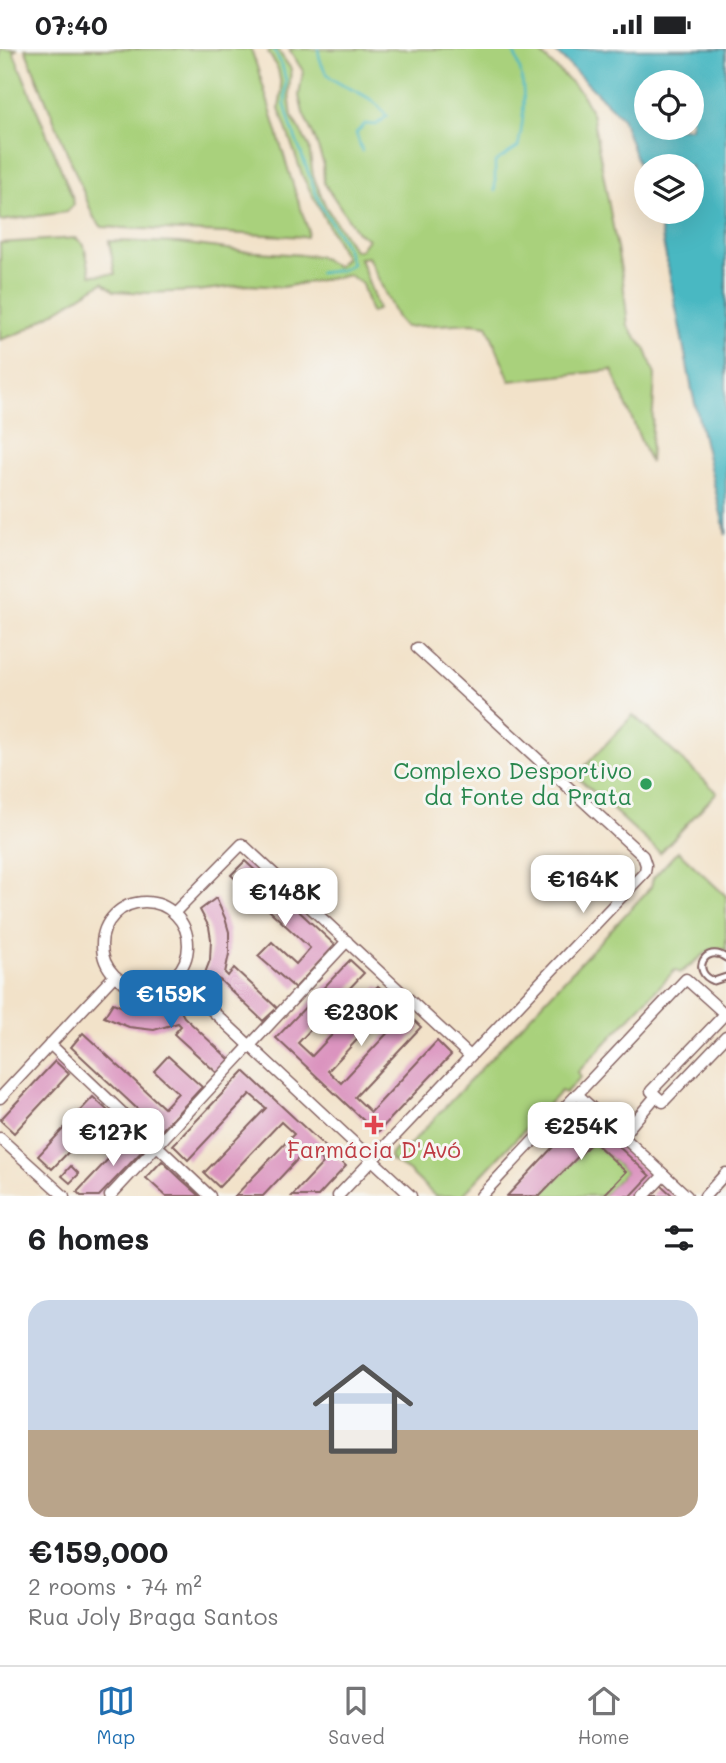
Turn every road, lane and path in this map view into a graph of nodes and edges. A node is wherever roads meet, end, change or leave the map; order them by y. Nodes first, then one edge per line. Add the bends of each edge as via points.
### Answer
1 (417, 648) dead end
2 (174, 913) junction
3 (347, 941) junction
4 (726, 958) edge
5 (703, 973) junction
6 (114, 976) junction
7 (175, 976) junction
8 (726, 977) edge
9 (686, 979) junction
10 (726, 1015) edge
11 (726, 1036) edge
12 (50, 1044) junction
13 (249, 1045) junction
14 (470, 1056) junction
15 (578, 1094) junction
16 (656, 1096) junction
17 (0, 1098) edge
18 (622, 1136) junction
19 (0, 1138) edge
20 (157, 1145) junction
21 (372, 1160) junction
22 (726, 1173) edge
23 (664, 1175) junction
24 (64, 1196) edge
25 (110, 1196) edge
26 (210, 1196) edge
27 (338, 1196) edge
28 (411, 1196) edge
29 (481, 1196) edge
30 (644, 1196) edge
31 (687, 1196) edge
32 (705, 1196) edge

1 - 14 street via 643,856 646,865 645,872
2 - 3 street via 242,844
2 - 6 street via 147,901 132,903 113,915 102,935 101,949
2 - 7 street via 188,937 184,965
3 - 13 street
3 - 14 street
4 - 5 lane via 715,953 706,956
5 - 8 lane via 714,981
5 - 9 lane
6 - 7 street via 138,988 152,988
6 - 12 street
7 - 13 street
9 - 10 street
9 - 15 street
10 - 16 street via 651,1091
11 - 16 street via 663,1102
12 - 17 street
12 - 20 street
13 - 20 street
13 - 21 street
14 - 21 street
15 - 18 street
15 - 29 street
16 - 18 street
18 - 23 street
19 - 24 street
20 - 25 street
20 - 26 street
21 - 27 street
21 - 28 street
22 - 32 street
23 - 30 street
23 - 31 street

